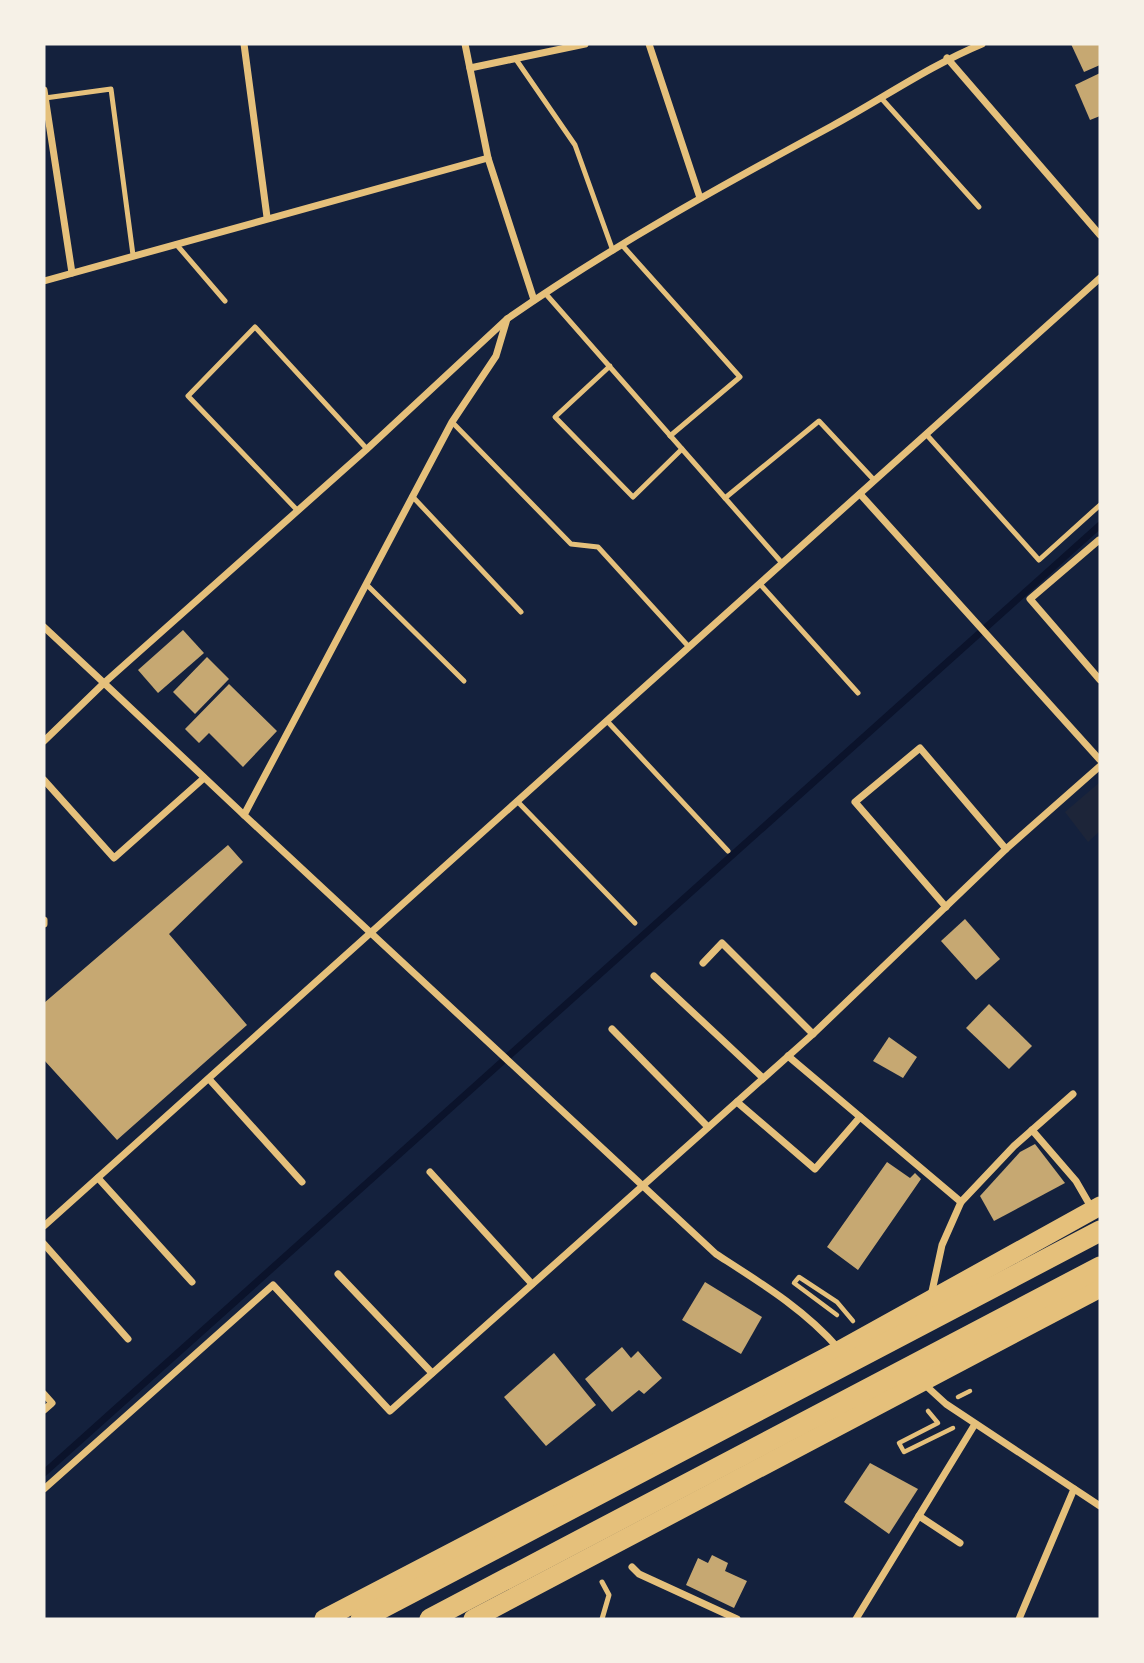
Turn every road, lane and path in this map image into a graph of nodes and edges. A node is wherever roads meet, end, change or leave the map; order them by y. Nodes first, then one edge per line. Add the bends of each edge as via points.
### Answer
1 (244, 44) edge
2 (466, 44) edge
3 (585, 44) edge
4 (649, 44) edge
5 (982, 44) edge
6 (515, 58) junction
7 (947, 58) junction
8 (470, 68) junction
9 (44, 94) edge
10 (882, 99) junction
11 (488, 158) junction
12 (700, 198) junction
13 (979, 207) dead end
14 (267, 217) junction
15 (1100, 235) edge
16 (176, 244) junction
17 (622, 245) junction
18 (613, 251) junction
19 (133, 256) junction
20 (72, 273) junction
21 (1100, 278) edge
22 (44, 281) edge
23 (545, 293) junction
24 (534, 300) junction
25 (225, 301) dead end
26 (507, 319) junction
27 (610, 366) junction
28 (452, 422) junction
29 (926, 434) junction
30 (670, 436) junction
31 (367, 449) junction
32 (682, 449) junction
33 (874, 480) junction
34 (860, 494) junction
35 (412, 496) junction
36 (725, 498) junction
37 (1100, 505) edge
38 (299, 511) junction
39 (1100, 542) edge
40 (782, 563) junction
41 (760, 583) junction
42 (366, 584) junction
43 (521, 612) dead end
44 (44, 626) edge
45 (689, 647) junction
46 (1100, 680) edge
47 (464, 681) dead end
48 (104, 683) junction
49 (858, 693) dead end
50 (607, 720) junction
51 (44, 741) edge
52 (1100, 761) edge
53 (1100, 766) edge
54 (204, 778) junction
55 (44, 780) edge
56 (517, 801) junction
57 (244, 816) junction
58 (1006, 849) junction
59 (728, 851) dead end
60 (946, 907) junction
61 (635, 923) dead end
62 (370, 933) junction
63 (703, 963) dead end
64 (653, 976) dead end
65 (612, 1029) dead end
66 (813, 1034) junction
67 (788, 1056) junction
68 (763, 1078) junction
69 (209, 1079) junction
70 (1073, 1094) dead end
71 (737, 1102) junction
72 (860, 1117) junction
73 (708, 1127) junction
74 (1032, 1130) junction
75 (430, 1172) dead end
76 (98, 1178) junction
77 (302, 1182) dead end
78 (642, 1186) junction
79 (961, 1202) junction
80 (1096, 1208) edge
81 (44, 1226) edge
82 (1100, 1231) edge
83 (44, 1244) edge
84 (1100, 1267) edge
85 (338, 1274) dead end
86 (192, 1282) dead end
87 (532, 1284) junction
88 (1100, 1288) edge
89 (930, 1301) junction
90 (836, 1302) dead end
91 (837, 1315) dead end
92 (128, 1339) dead end
93 (839, 1350) junction
94 (432, 1373) junction
95 (921, 1382) junction
96 (44, 1394) edge
97 (44, 1410) edge
98 (938, 1423) dead end
99 (975, 1424) junction
100 (953, 1428) dead end
101 (44, 1489) edge
102 (1074, 1489) junction
103 (1100, 1506) edge
104 (919, 1516) junction
105 (960, 1543) dead end
106 (632, 1567) dead end
107 (602, 1582) dead end
108 (324, 1619) edge
109 (361, 1619) edge
110 (430, 1619) edge
111 (473, 1619) edge
112 (602, 1619) edge
113 (737, 1619) edge
114 (856, 1619) edge
115 (1019, 1619) edge

1 - 14 street
2 - 8 street
3 - 6 street
4 - 12 street
5 - 7 street
6 - 8 street
6 - 18 lane via 575,145
7 - 10 street
7 - 15 street
8 - 11 street
9 - 19 lane via 111,89
9 - 20 street
10 - 12 street
10 - 13 lane
11 - 14 street
11 - 24 street
12 - 17 street
14 - 16 street
16 - 19 street
16 - 25 lane
17 - 18 street
17 - 30 lane via 740,377
18 - 23 street
19 - 20 street
20 - 22 street
21 - 29 street
23 - 24 street
23 - 27 lane
24 - 26 street
26 - 28 street via 496,356
26 - 31 street
27 - 30 lane
27 - 32 lane via 555,417 633,497
28 - 35 street
28 - 45 lane via 571,544 598,547
29 - 33 street
29 - 37 lane via 1039,560
30 - 32 lane
31 - 38 street
31 - 38 lane via 255,327 188,396
32 - 36 lane
33 - 34 street
33 - 36 lane via 819,421
34 - 40 street
34 - 52 street
35 - 42 street
35 - 43 lane
36 - 40 lane
38 - 48 street
39 - 46 street via 1030,599
40 - 41 street
41 - 45 street
41 - 49 lane
42 - 47 lane
42 - 57 street
44 - 48 street
45 - 50 street
48 - 51 street
48 - 54 street
50 - 56 street
50 - 59 lane
53 - 58 street
54 - 55 street via 114,858
54 - 57 street
56 - 61 lane
56 - 62 street
57 - 62 street
58 - 60 street
58 - 60 street via 919,748 855,802
60 - 66 street
62 - 69 street
62 - 78 street
63 - 66 street via 722,943
64 - 68 street
65 - 73 street
66 - 67 street
67 - 68 street
67 - 72 street
68 - 71 street
69 - 76 street
69 - 77 street
70 - 74 street
71 - 72 street via 816,1168
71 - 73 street
72 - 79 street
73 - 78 street
74 - 79 street
74 - 80 street
75 - 87 street
76 - 81 street
76 - 86 street
78 - 87 street
78 - 93 street via 716,1254 792,1303
79 - 89 street via 942,1245
80 - 89 highway
82 - 109 highway
83 - 92 street
84 - 110 highway
85 - 94 street
87 - 94 street
88 - 95 highway
89 - 93 highway
90 - 91 path via 799,1277 794,1283
93 - 108 highway
94 - 101 street via 390,1411 273,1285
95 - 99 street
95 - 111 highway
96 - 97 street via 51,1403
98 - 100 path via 899,1443 904,1452
99 - 102 street
99 - 104 street
102 - 103 street
102 - 115 street
104 - 105 street
104 - 114 street
106 - 113 street
107 - 112 lane via 609,1595

